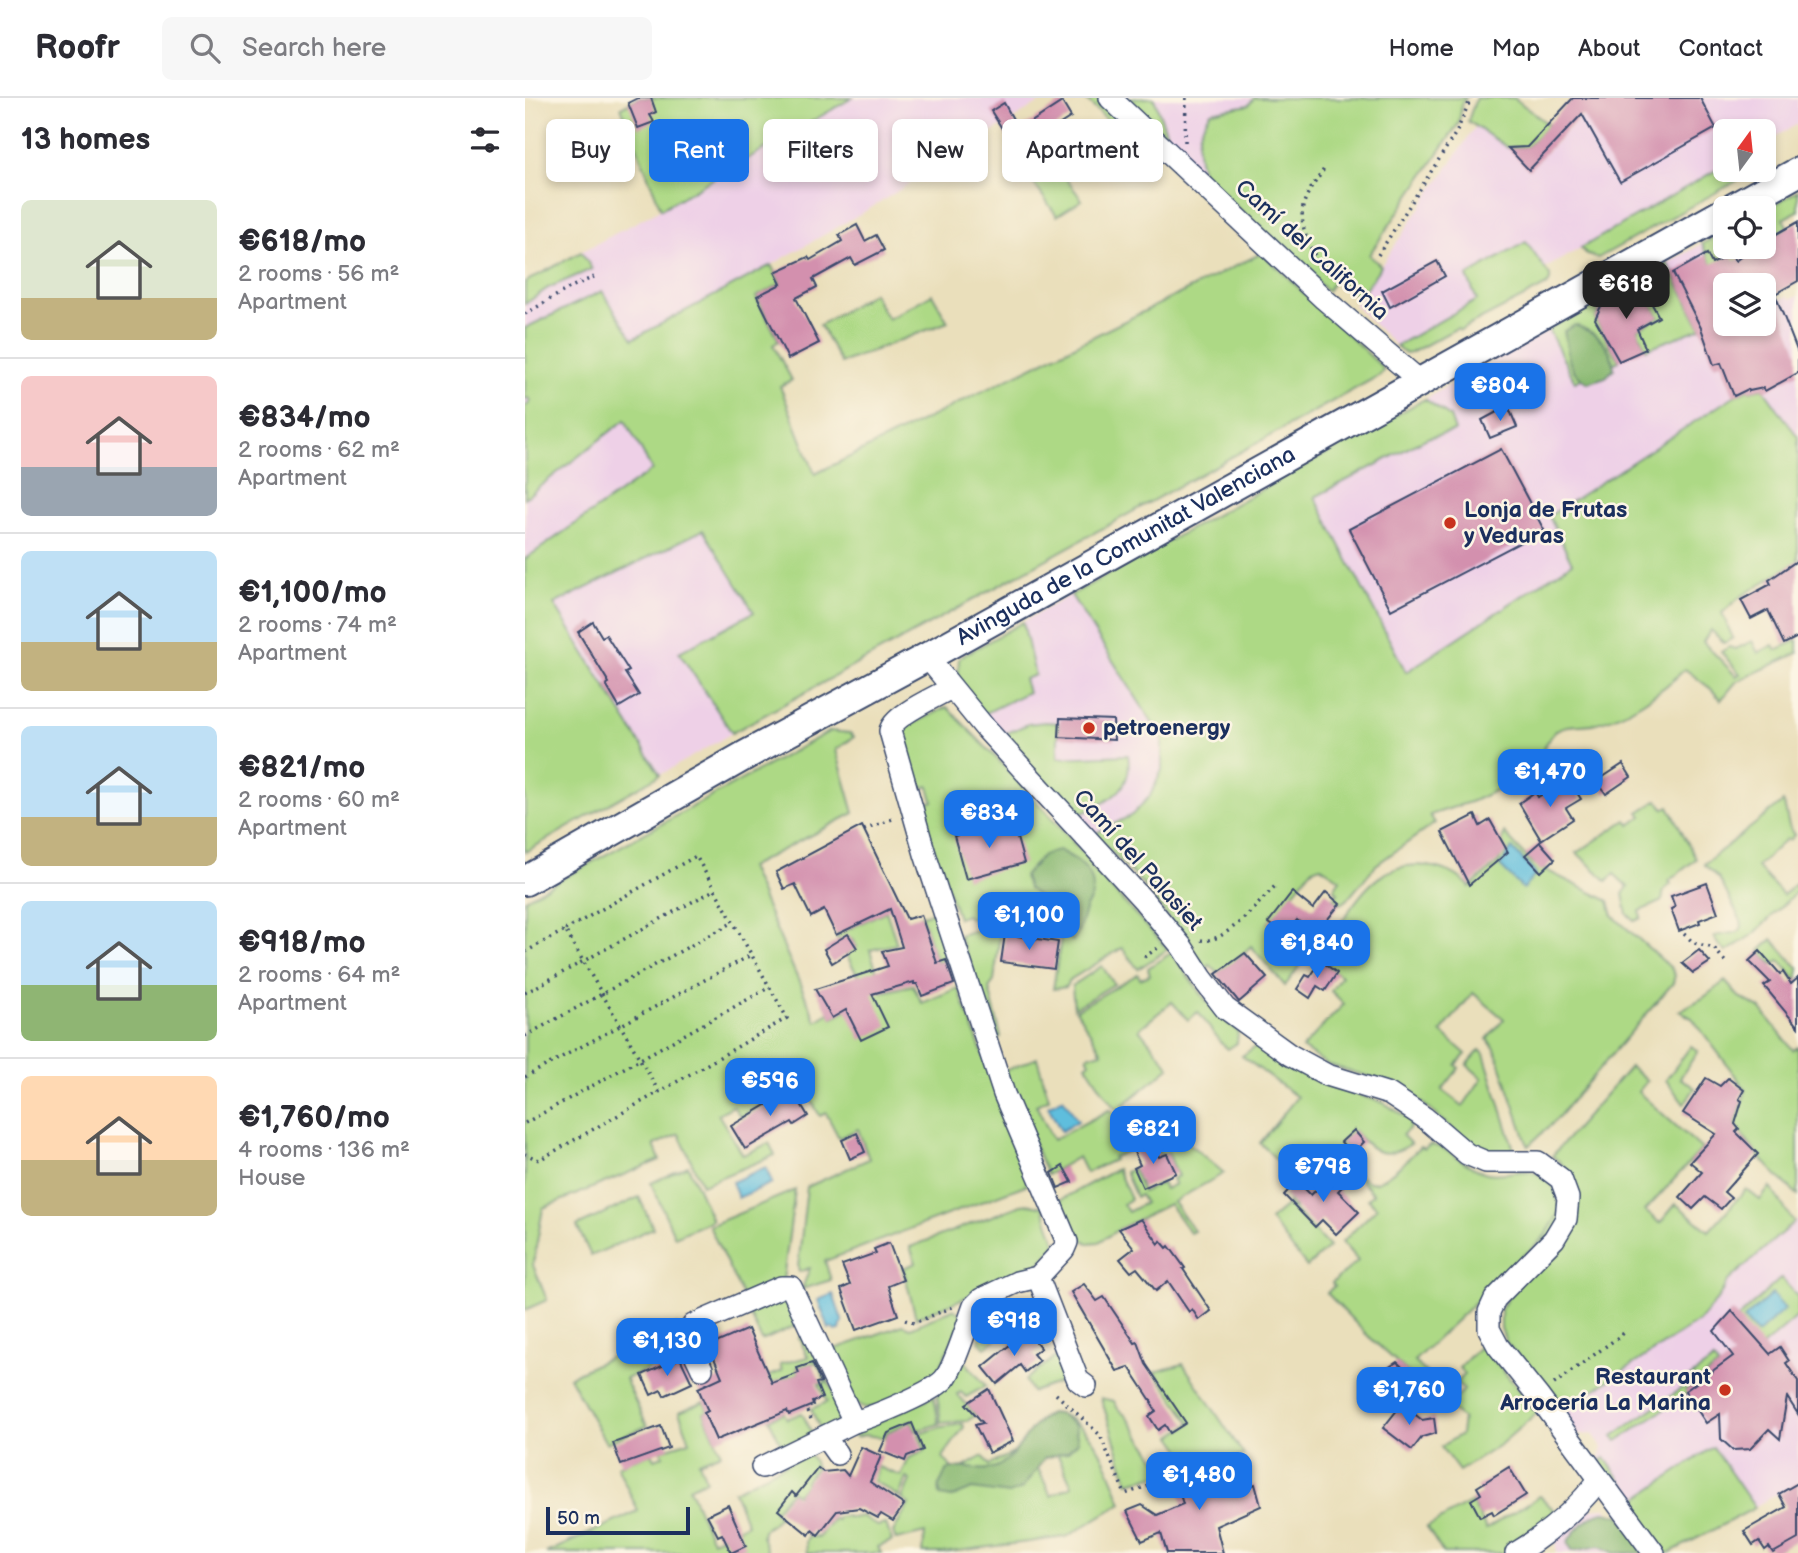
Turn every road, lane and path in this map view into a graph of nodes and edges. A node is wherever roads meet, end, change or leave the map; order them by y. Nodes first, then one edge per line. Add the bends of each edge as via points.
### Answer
1 (1109, 98) edge
2 (1186, 98) edge
3 (1471, 98) edge
4 (1185, 169) junction
5 (1324, 169) dead end
6 (1798, 172) edge
7 (1755, 196) edge
8 (1713, 219) edge
9 (1378, 255) dead end
10 (1325, 274) dead end
11 (594, 277) dead end
12 (525, 314) edge
13 (1420, 382) junction
14 (927, 657) junction
15 (951, 688) junction
16 (898, 817) dead end
17 (864, 830) dead end
18 (525, 881) edge
19 (1277, 884) dead end
20 (715, 890) junction
21 (733, 922) junction
22 (565, 930) junction
23 (1172, 934) junction
24 (1684, 934) dead end
25 (525, 951) edge
26 (752, 955) junction
27 (583, 961) junction
28 (1727, 964) dead end
29 (770, 987) junction
30 (525, 993) edge
31 (602, 993) junction
32 (620, 1024) junction
33 (525, 1036) edge
34 (639, 1058) junction
35 (525, 1077) edge
36 (659, 1092) junction
37 (525, 1123) edge
38 (525, 1154) edge
39 (1038, 1277) junction
40 (974, 1307) junction
41 (905, 1320) dead end
42 (1624, 1333) dead end
43 (702, 1369) dead end
44 (1086, 1386) dead end
45 (1056, 1394) dead end
46 (1538, 1395) junction
47 (854, 1422) junction
48 (762, 1467) dead end
49 (1177, 1476) dead end
50 (1599, 1480) junction
51 (1516, 1553) edge
52 (1654, 1553) edge

1 - 4 lane, Camí del California
2 - 4 path
3 - 9 path via 1457,131
4 - 13 lane, Camí del California
5 - 10 path via 1304,201 1302,222
6 - 7 main road
8 - 13 main road, Avinguda de la Comunitat Valenciana
11 - 12 path
13 - 14 main road, Avinguda de la Comunitat Valenciana
14 - 15 lane, Camí del Palasiet
14 - 18 main road, Avinguda de la Comunitat Valenciana
15 - 23 lane, Camí del Palasiet
15 - 39 lane via 899,718 890,732 1004,1094 1067,1242
16 - 17 path
19 - 23 path via 1233,929 1207,942
20 - 21 path
20 - 22 path via 696,856
20 - 27 path
21 - 26 path
21 - 31 path
22 - 25 path
22 - 27 path
23 - 46 lane, Camí del Palasiet via 1225,1008 1290,1055 1327,1075 1389,1094 1467,1154 1486,1162 1538,1162 1561,1179 1568,1198 1566,1219 1553,1239 1495,1299 1489,1312 1489,1329 1498,1346
24 - 28 path via 1694,943 1714,948
26 - 29 path
26 - 32 path
27 - 30 path
27 - 31 path
29 - 34 path
29 - 36 path via 787,1018
31 - 32 path
31 - 33 path
32 - 34 path
32 - 35 path
34 - 36 path
34 - 37 path
36 - 38 path via 539,1160
39 - 40 lane via 1017,1282
39 - 44 lane via 1078,1380
40 - 41 path via 951,1306 914,1322
40 - 47 lane via 946,1377 936,1386
42 - 46 path
43 - 47 lane via 689,1337 694,1325 790,1287
45 - 49 path via 1100,1435 1125,1494
46 - 50 lane, Camí del Palasiet
47 - 48 lane via 831,1445
50 - 51 lane via 1556,1527
50 - 52 lane, Camí del Palasiet

